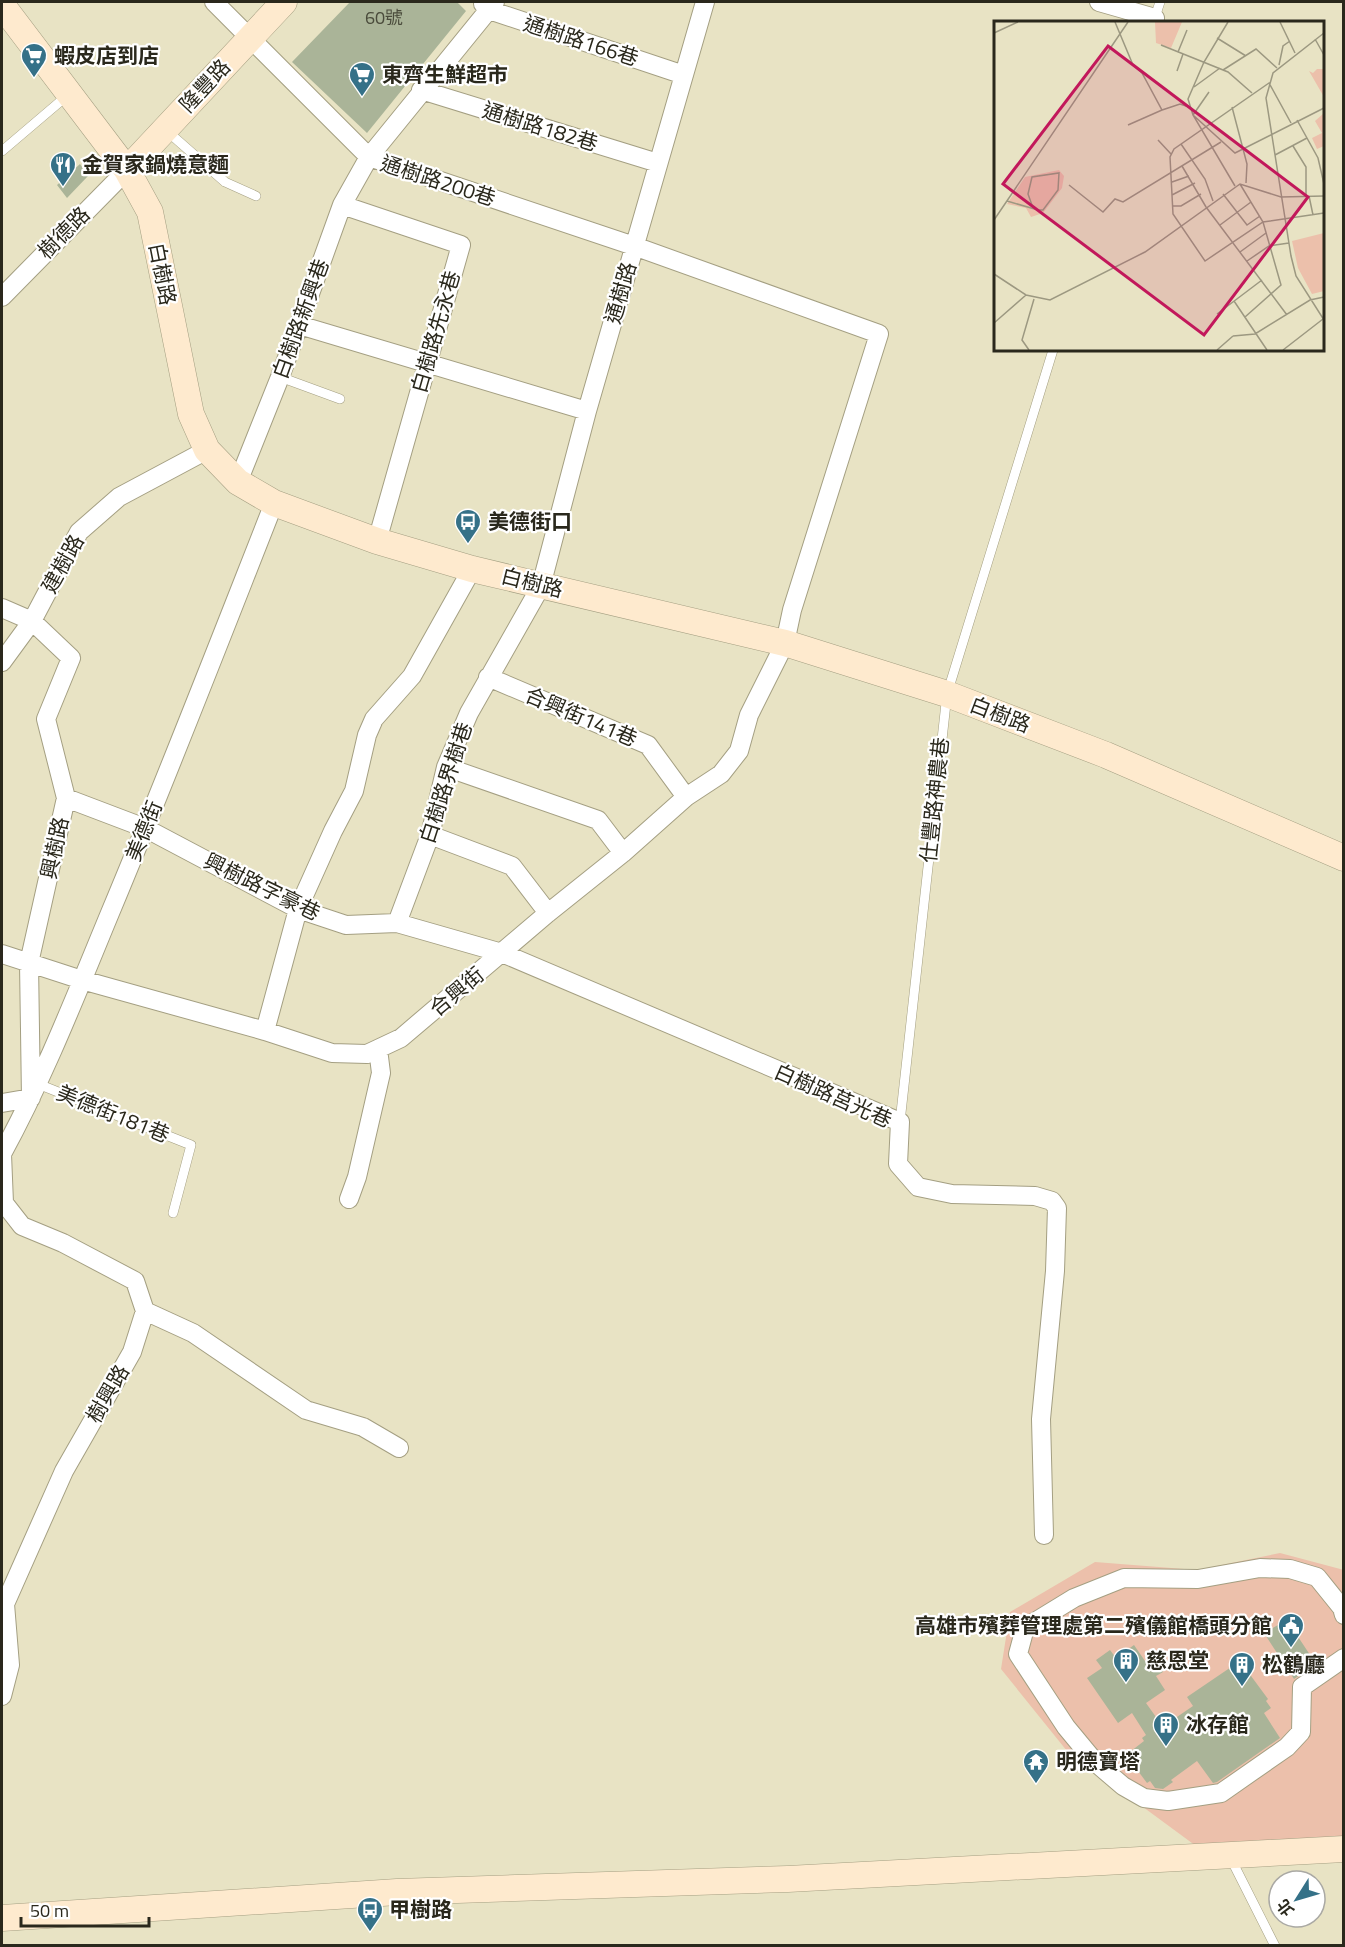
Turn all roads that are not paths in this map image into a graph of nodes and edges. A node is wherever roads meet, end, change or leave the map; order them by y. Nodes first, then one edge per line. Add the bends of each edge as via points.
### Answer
1 (214, 2) edge
2 (284, 2) edge
3 (705, 2) edge
4 (1099, 2) edge
5 (488, 4) edge
6 (3, 10) edge
7 (1156, 14) edge
8 (250, 37) junction
9 (684, 75) junction
10 (422, 90) junction
11 (69, 94) junction
12 (166, 129) junction
13 (2, 151) edge
14 (369, 157) junction
15 (658, 163) junction
16 (127, 170) junction
17 (256, 196) dead end
18 (342, 204) junction
19 (634, 246) junction
20 (2, 297) edge
21 (299, 325) junction
22 (1053, 351) edge
23 (427, 363) junction
24 (280, 377) junction
25 (340, 399) dead end
26 (587, 411) junction
27 (207, 450) junction
28 (238, 482) junction
29 (274, 503) junction
30 (377, 540) junction
31 (472, 568) junction
32 (541, 586) junction
33 (2, 608) edge
34 (32, 621) junction
35 (785, 643) junction
36 (2, 662) edge
37 (488, 677) junction
38 (947, 694) junction
39 (446, 767) junction
40 (686, 797) junction
41 (66, 798) junction
42 (145, 828) junction
43 (430, 835) junction
44 (623, 853) junction
45 (1344, 858) edge
46 (298, 909) junction
47 (548, 913) junction
48 (397, 923) junction
49 (502, 953) junction
50 (2, 954) edge
51 (29, 963) junction
52 (82, 980) junction
53 (265, 1030) junction
54 (378, 1049) junction
55 (34, 1091) junction
56 (2, 1103) edge
57 (900, 1122) junction
58 (2, 1154) edge
59 (349, 1199) dead end
60 (173, 1213) dead end
61 (145, 1311) junction
62 (399, 1448) dead end
63 (1044, 1535) dead end
64 (1344, 1615) edge
65 (1344, 1658) edge
66 (2, 1696) edge
67 (1344, 1849) edge
68 (1228, 1855) junction
69 (2, 1918) edge
70 (1275, 1946) edge

1 - 8 street, 通樹路200巷
2 - 8 street, 隆豐路
3 - 9 street, 通樹路
4 - 7 street
5 - 9 street, 通樹路166巷
5 - 10 street, 白樹路新興巷
6 - 11 street, 白樹路
8 - 12 street, 隆豐路
8 - 14 street, 通樹路200巷
9 - 15 street, 通樹路
10 - 14 street, 白樹路新興巷
10 - 15 street, 通樹路182巷
11 - 13 lane
11 - 16 street, 白樹路
12 - 16 street, 隆豐路
12 - 17 lane via 225,182
14 - 18 street, 白樹路新興巷
14 - 19 street, 通樹路200巷
15 - 19 street, 通樹路
16 - 20 street, 樹德路
16 - 27 street, 白樹路 via 150,212 191,414
18 - 21 street, 白樹路新興巷
18 - 23 street, 白樹路先永巷 via 461,245
19 - 26 street, 通樹路
19 - 35 street, 通樹路200巷 via 879,334
21 - 23 street
21 - 24 street, 白樹路新興巷
22 - 38 lane, 仕豐路神農巷
23 - 26 street
23 - 30 street, 白樹路先永巷
24 - 25 lane
24 - 28 street, 白樹路新興巷
26 - 32 street, 通樹路
27 - 28 street, 白樹路
27 - 34 street, 建樹路 via 119,497 79,532
28 - 29 street, 白樹路
29 - 30 street, 白樹路
29 - 42 street, 美德街
30 - 31 street, 白樹路
31 - 32 street, 白樹路
31 - 46 street via 412,676 374,719 354,791
32 - 35 street, 白樹路
32 - 37 street, 白樹路界樹巷
33 - 34 street
34 - 36 street, 建樹路
34 - 41 street, 興樹路 via 72,658 46,719
35 - 38 street, 白樹路
35 - 40 street, 合興街 via 749,715 739,752 721,774
37 - 39 street, 白樹路界樹巷
37 - 40 street, 合興街141巷 via 648,746
38 - 45 street, 白樹路 via 1107,755
38 - 57 lane, 仕豐路神農巷
39 - 43 street, 白樹路界樹巷
39 - 44 street via 598,820
40 - 44 street, 合興街
41 - 42 street, 興樹路字豪巷
41 - 51 street, 興樹路
42 - 46 street, 興樹路字豪巷
42 - 52 street, 美德街
43 - 47 street via 512,866
43 - 48 street, 白樹路界樹巷
44 - 47 street, 合興街
46 - 48 street, 興樹路字豪巷 via 346,925
46 - 53 street
47 - 49 street, 合興街
48 - 49 street, 興樹路字豪巷
49 - 54 street, 合興街 via 401,1038
49 - 57 street, 白樹路莒光巷
50 - 51 street, 合興街
51 - 52 street, 合興街
51 - 55 street, 興樹路
52 - 53 street, 合興街
52 - 55 street, 美德街
53 - 54 street, 合興街 via 332,1053 367,1054
54 - 59 street via 381,1073
55 - 56 street
55 - 58 street, 美德街
55 - 60 lane, 美德街181巷 via 191,1145
57 - 63 street, 白樹路莒光巷 via 897,1164 918,1187 951,1194 1035,1196 1052,1201 1057,1208 1041,1419
58 - 61 street via 4,1203 21,1226 135,1281
61 - 62 street via 193,1334 306,1410 363,1427
61 - 66 street, 樹興路 via 132,1352 64,1471 5,1604 10,1665
64 - 65 street via 1317,1577 1290,1569 1260,1568 1198,1578 1124,1578 1074,1598 1026,1628 1018,1654 1066,1727 1095,1762 1144,1798 1168,1802 1221,1793 1287,1747 1301,1732 1302,1687
67 - 68 street
68 - 69 street via 788,1878 397,1892
68 - 70 lane

